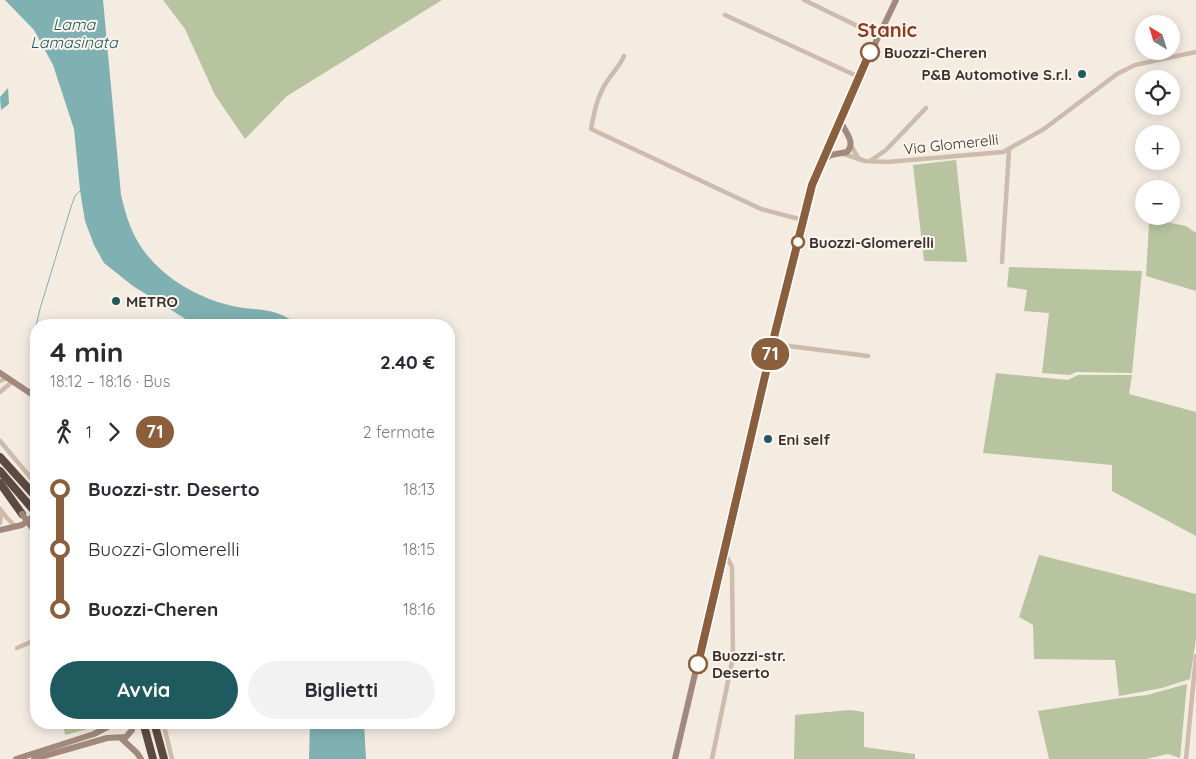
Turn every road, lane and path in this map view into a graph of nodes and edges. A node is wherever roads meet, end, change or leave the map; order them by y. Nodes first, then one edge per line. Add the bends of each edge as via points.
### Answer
1 (804, 0) edge
2 (894, 0) edge
3 (814, 2) edge
4 (725, 15) dead end
5 (878, 36) junction
6 (1196, 52) edge
7 (624, 56) dead end
8 (859, 76) junction
9 (926, 108) dead end
10 (840, 119) junction
11 (846, 134) junction
12 (832, 139) junction
13 (851, 146) junction
14 (886, 150) junction
15 (1009, 150) junction
16 (840, 153) junction
17 (860, 160) junction
18 (821, 162) junction
19 (869, 162) junction
20 (887, 162) junction
21 (803, 220) junction
22 (1002, 262) dead end
23 (773, 344) junction
24 (868, 356) dead end
25 (0, 373) edge
26 (7, 378) junction
27 (13, 381) junction
28 (0, 382) edge
29 (0, 392) edge
30 (30, 392) edge
31 (0, 441) edge
32 (0, 457) edge
33 (0, 471) edge
34 (30, 477) edge
35 (0, 483) edge
36 (0, 489) edge
37 (30, 490) edge
38 (30, 506) edge
39 (0, 510) edge
40 (22, 514) junction
41 (30, 517) edge
42 (0, 523) edge
43 (30, 525) edge
44 (16, 527) junction
45 (0, 530) edge
46 (723, 555) junction
47 (30, 642) edge
48 (17, 648) dead end
49 (1196, 656) edge
50 (103, 729) edge
51 (113, 729) edge
52 (131, 729) edge
53 (145, 729) edge
54 (156, 729) edge
55 (165, 729) edge
56 (120, 738) junction
57 (16, 759) edge
58 (34, 759) edge
59 (141, 759) edge
60 (153, 759) edge
61 (164, 759) edge
62 (172, 759) edge
63 (675, 759) edge
64 (712, 759) edge
65 (1186, 759) edge

1 - 3 street
2 - 5 main road
3 - 5 street
4 - 8 street
5 - 8 main road
6 - 15 street, Via Glomerelli via 1135,65 1117,74 1044,129
7 - 21 street via 599,97 591,129 761,209
8 - 10 main road
9 - 14 street
10 - 11 main road
10 - 12 main road
11 - 12 main road via 840,133
11 - 13 main road via 851,139
12 - 16 main road via 832,149
12 - 18 main road
13 - 16 main road
13 - 17 street
14 - 19 street
14 - 20 street via 884,157
15 - 20 street, Via Glomerelli
15 - 22 street
16 - 17 street, Via Glomerelli
16 - 18 main road
17 - 19 street, Via Glomerelli
18 - 21 main road
19 - 20 street, Via Glomerelli
21 - 23 main road
23 - 24 street
23 - 46 main road
25 - 26 main road
26 - 27 main road
26 - 28 street
27 - 29 street
27 - 30 main road
31 - 34 street
32 - 37 highway
33 - 38 highway
35 - 40 highway
36 - 40 street
39 - 42 street
39 - 44 street
40 - 43 main road, bridge
41 - 44 main road
44 - 45 main road
46 - 63 main road
46 - 64 street via 732,567 733,657
47 - 48 street
49 - 65 street
50 - 57 main road
51 - 56 main road via 113,734
52 - 56 main road via 126,738
53 - 60 highway
54 - 61 highway
55 - 62 street
56 - 58 main road via 94,741
56 - 59 main road

